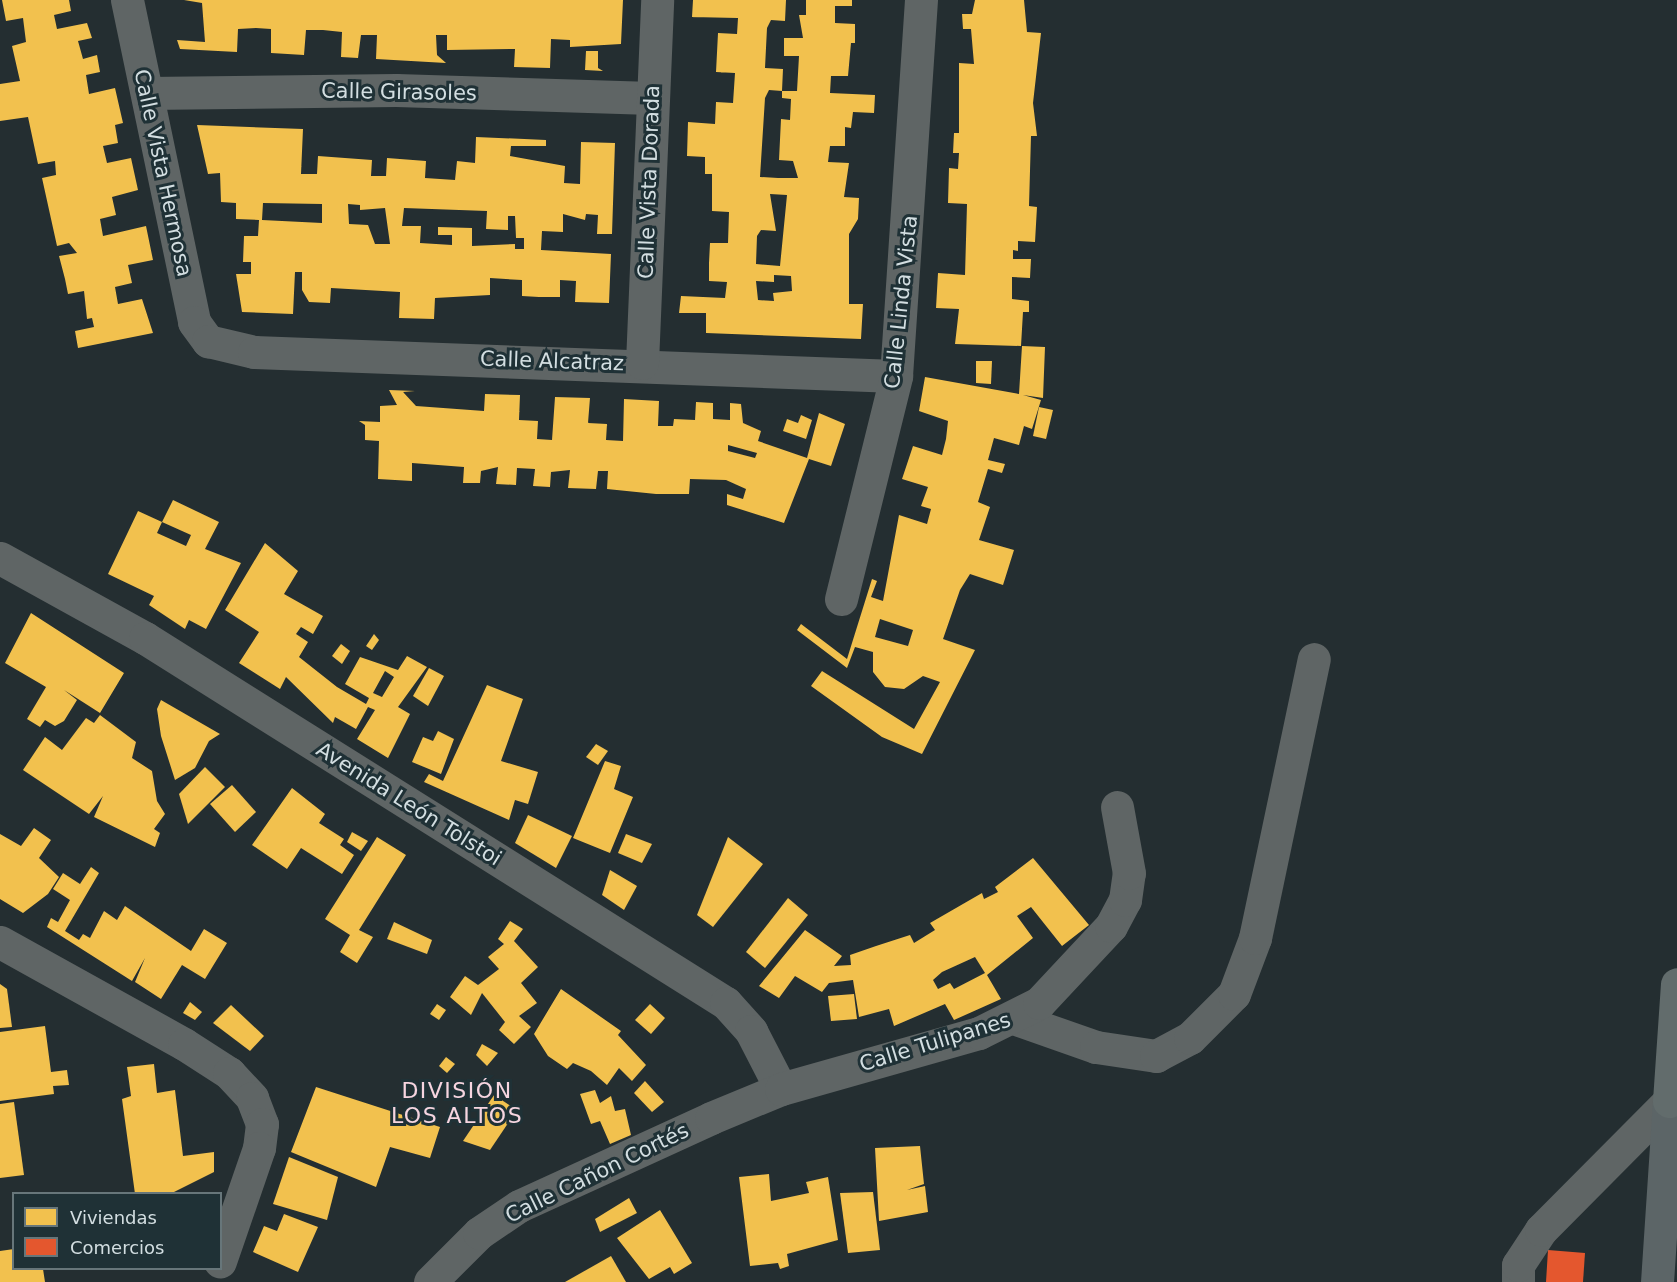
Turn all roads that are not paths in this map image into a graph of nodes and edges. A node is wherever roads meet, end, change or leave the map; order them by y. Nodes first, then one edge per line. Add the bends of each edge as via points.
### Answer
1 (128, 0) edge
2 (657, 0) edge
3 (921, 0) edge
4 (147, 93) junction
5 (652, 98) junction
6 (208, 341) joint
7 (642, 363) junction
8 (896, 376) junction
9 (0, 558) edge
10 (841, 599) dead end
11 (1314, 659) dead end
12 (1117, 807) dead end
13 (0, 942) edge
14 (1677, 984) edge
15 (1016, 1018) junction
16 (781, 1089) junction
17 (1669, 1101) junction
18 (222, 1254) edge
19 (430, 1282) edge
20 (1518, 1282) edge
21 (1657, 1282) edge

1 - 4 street, Calle Vista Hermosa
2 - 5 street, Calle Vista Dorada
3 - 8 street, Calle Linda Vista
4 - 5 street, Calle Girasoles via 396,90
4 - 6 street, Calle Vista Hermosa via 194,321
5 - 7 street, Calle Vista Dorada
6 - 7 street, Calle Alcatraz via 254,352
7 - 8 street, Calle Alcatraz
8 - 10 street, Calle Linda Vista
9 - 16 street, Avenida León Tolstoi via 145,638 726,1003 751,1031
11 - 15 street via 1256,938 1234,994 1190,1038 1156,1056 1096,1047
12 - 15 street, Calle Tulipanes via 1129,873 1125,900 1111,926 1040,1003
13 - 18 street via 184,1044 228,1073 252,1098 262,1124 259,1148
14 - 17 highway
15 - 16 street, Calle Tulipanes
16 - 19 street, Calle Cañon Cortés via 519,1206 479,1233
17 - 20 street via 1541,1230 1518,1265
17 - 21 main road

